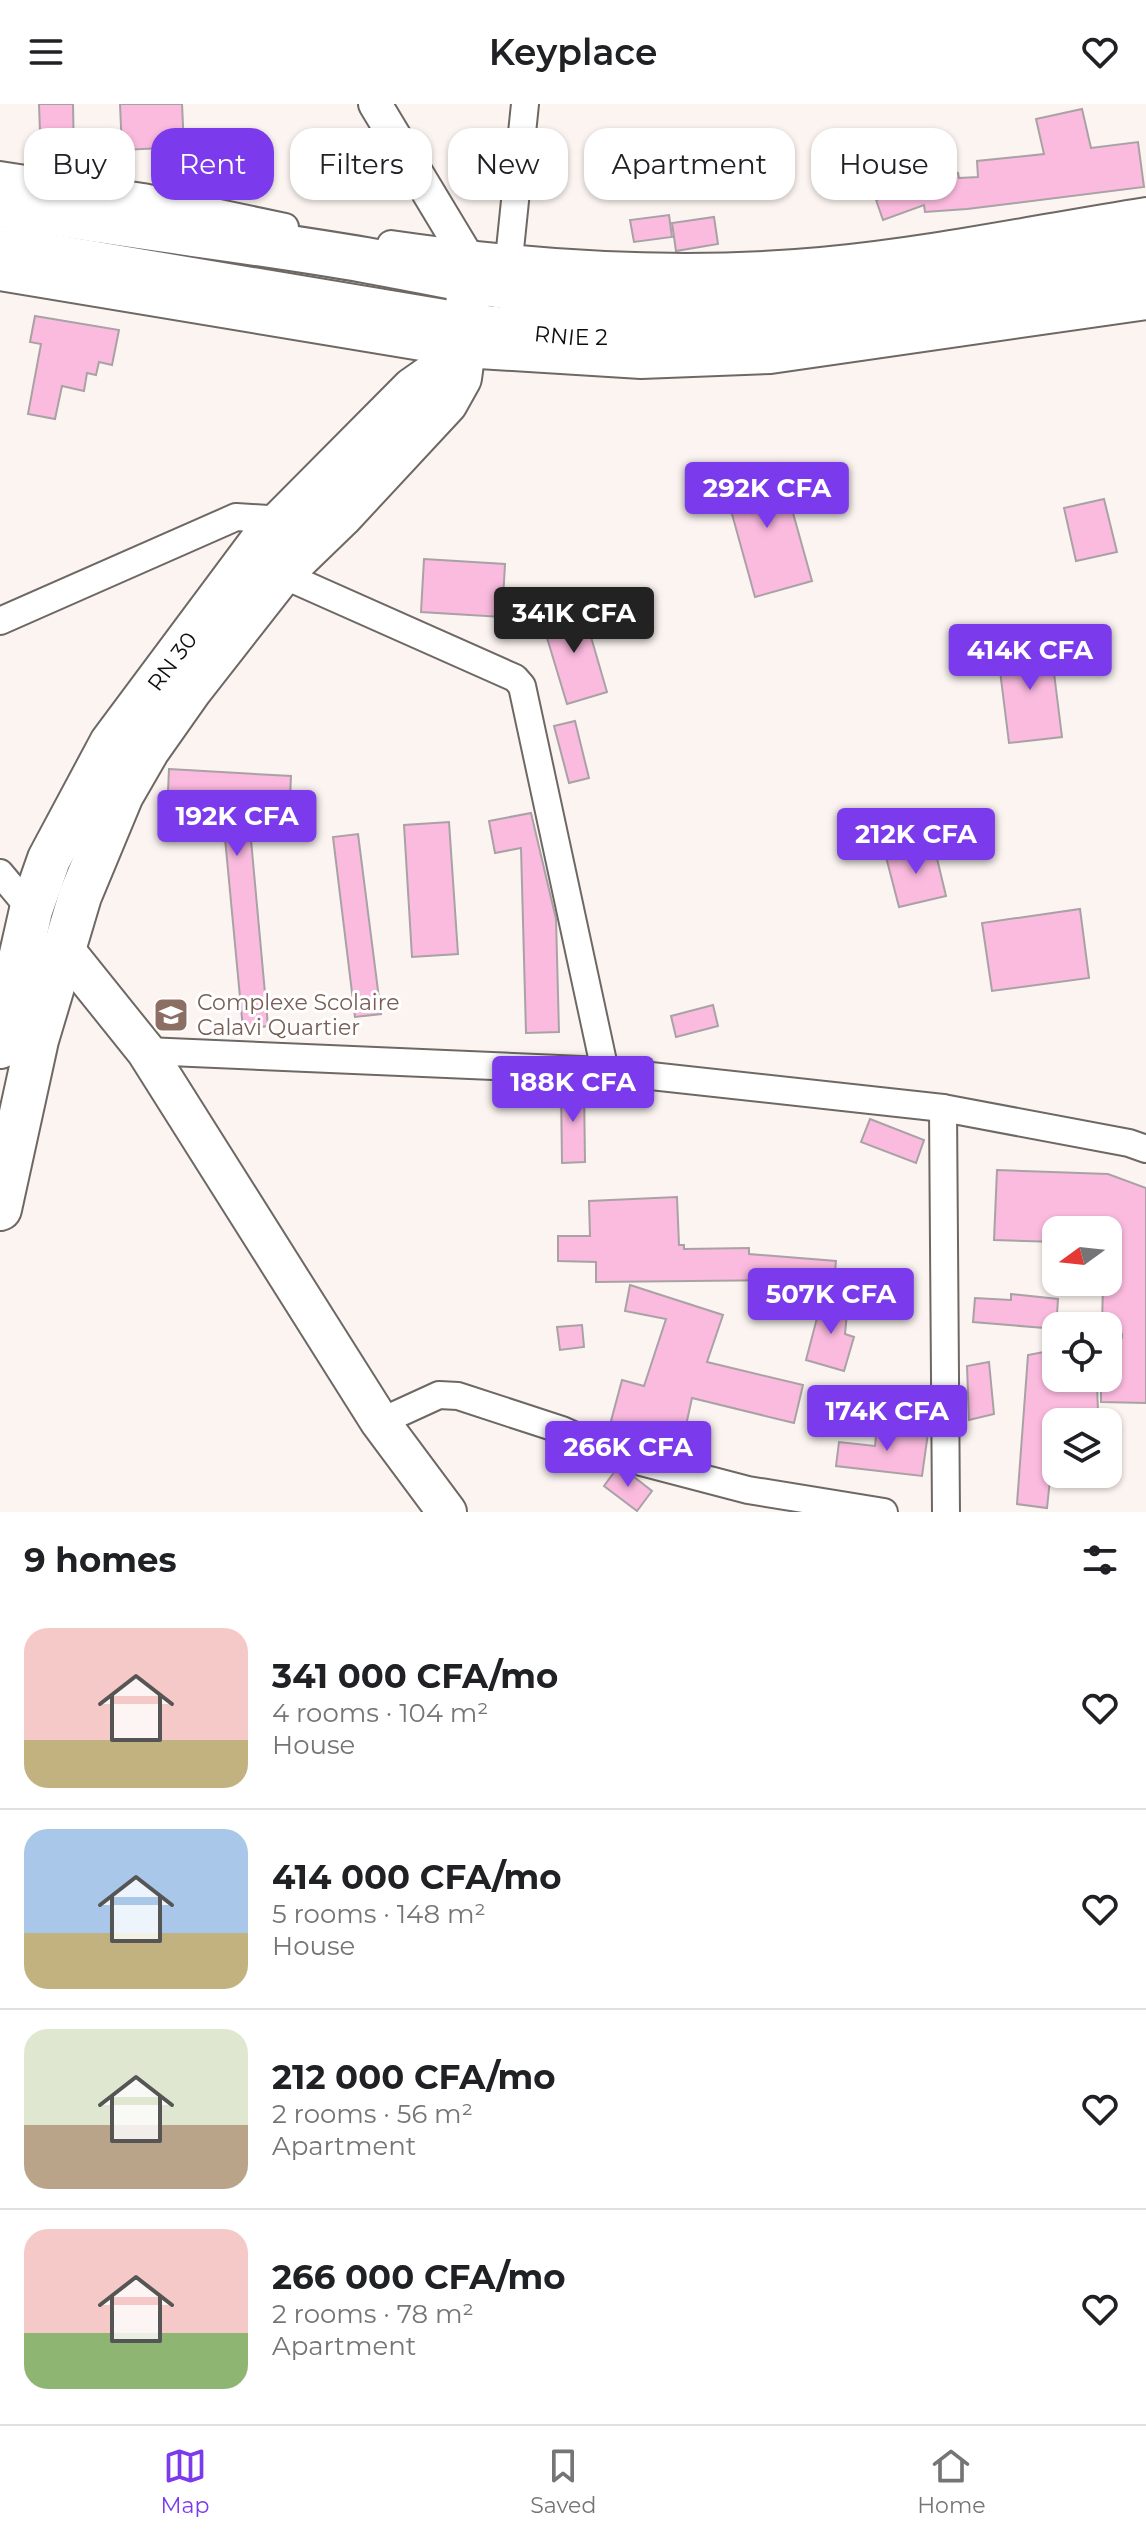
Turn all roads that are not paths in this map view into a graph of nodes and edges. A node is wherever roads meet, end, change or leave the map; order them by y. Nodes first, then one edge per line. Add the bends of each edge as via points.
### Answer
1 (375, 104) edge
2 (525, 104) edge
3 (0, 175) edge
4 (0, 204) edge
5 (1146, 211) edge
6 (1146, 241) edge
7 (0, 248) edge
8 (509, 259) junction
9 (467, 268) junction
10 (0, 277) edge
11 (1146, 279) edge
12 (1146, 306) edge
13 (465, 340) junction
14 (283, 520) junction
15 (281, 574) junction
16 (0, 621) edge
17 (0, 873) edge
18 (31, 910) junction
19 (64, 949) junction
20 (0, 1047) edge
21 (146, 1051) junction
22 (605, 1071) junction
23 (943, 1108) junction
24 (1146, 1149) edge
25 (0, 1209) edge
26 (380, 1422) junction
27 (447, 1512) edge
28 (884, 1512) edge
29 (946, 1512) edge

1 - 9 street
2 - 8 street
3 - 9 street via 143,197
4 - 9 highway, RNIE 2 / RNIE 2 via 364,260
5 - 8 street via 802,262 652,268
6 - 9 highway, RNIE 2 / RNIE 2 via 785,294 595,296
7 - 13 highway, RNIE 2 / RNIE 2
8 - 9 street
9 - 13 main road
10 - 13 street
11 - 13 highway, RNIE 2 / RNIE 2 via 901,320 730,337
12 - 13 street via 822,354 715,364 641,365
13 - 14 main road, RN 30 / RN 30
13 - 15 main road, RN 30 via 460,378 446,403
14 - 16 street via 236,517
14 - 18 main road, RN 30 / RN 30 via 260,543 111,743 49,859
15 - 19 main road, RN 30 via 191,689 122,795
15 - 22 street via 515,678 522,686
17 - 18 street
18 - 19 street
18 - 20 main road, RN 30 / RN 30
19 - 21 main road
19 - 25 main road, RN 30 via 37,1040
21 - 22 street
21 - 26 main road
22 - 23 street
23 - 24 street
23 - 29 street
26 - 27 main road
26 - 28 street via 439,1395 458,1396 562,1430 622,1457 748,1490

